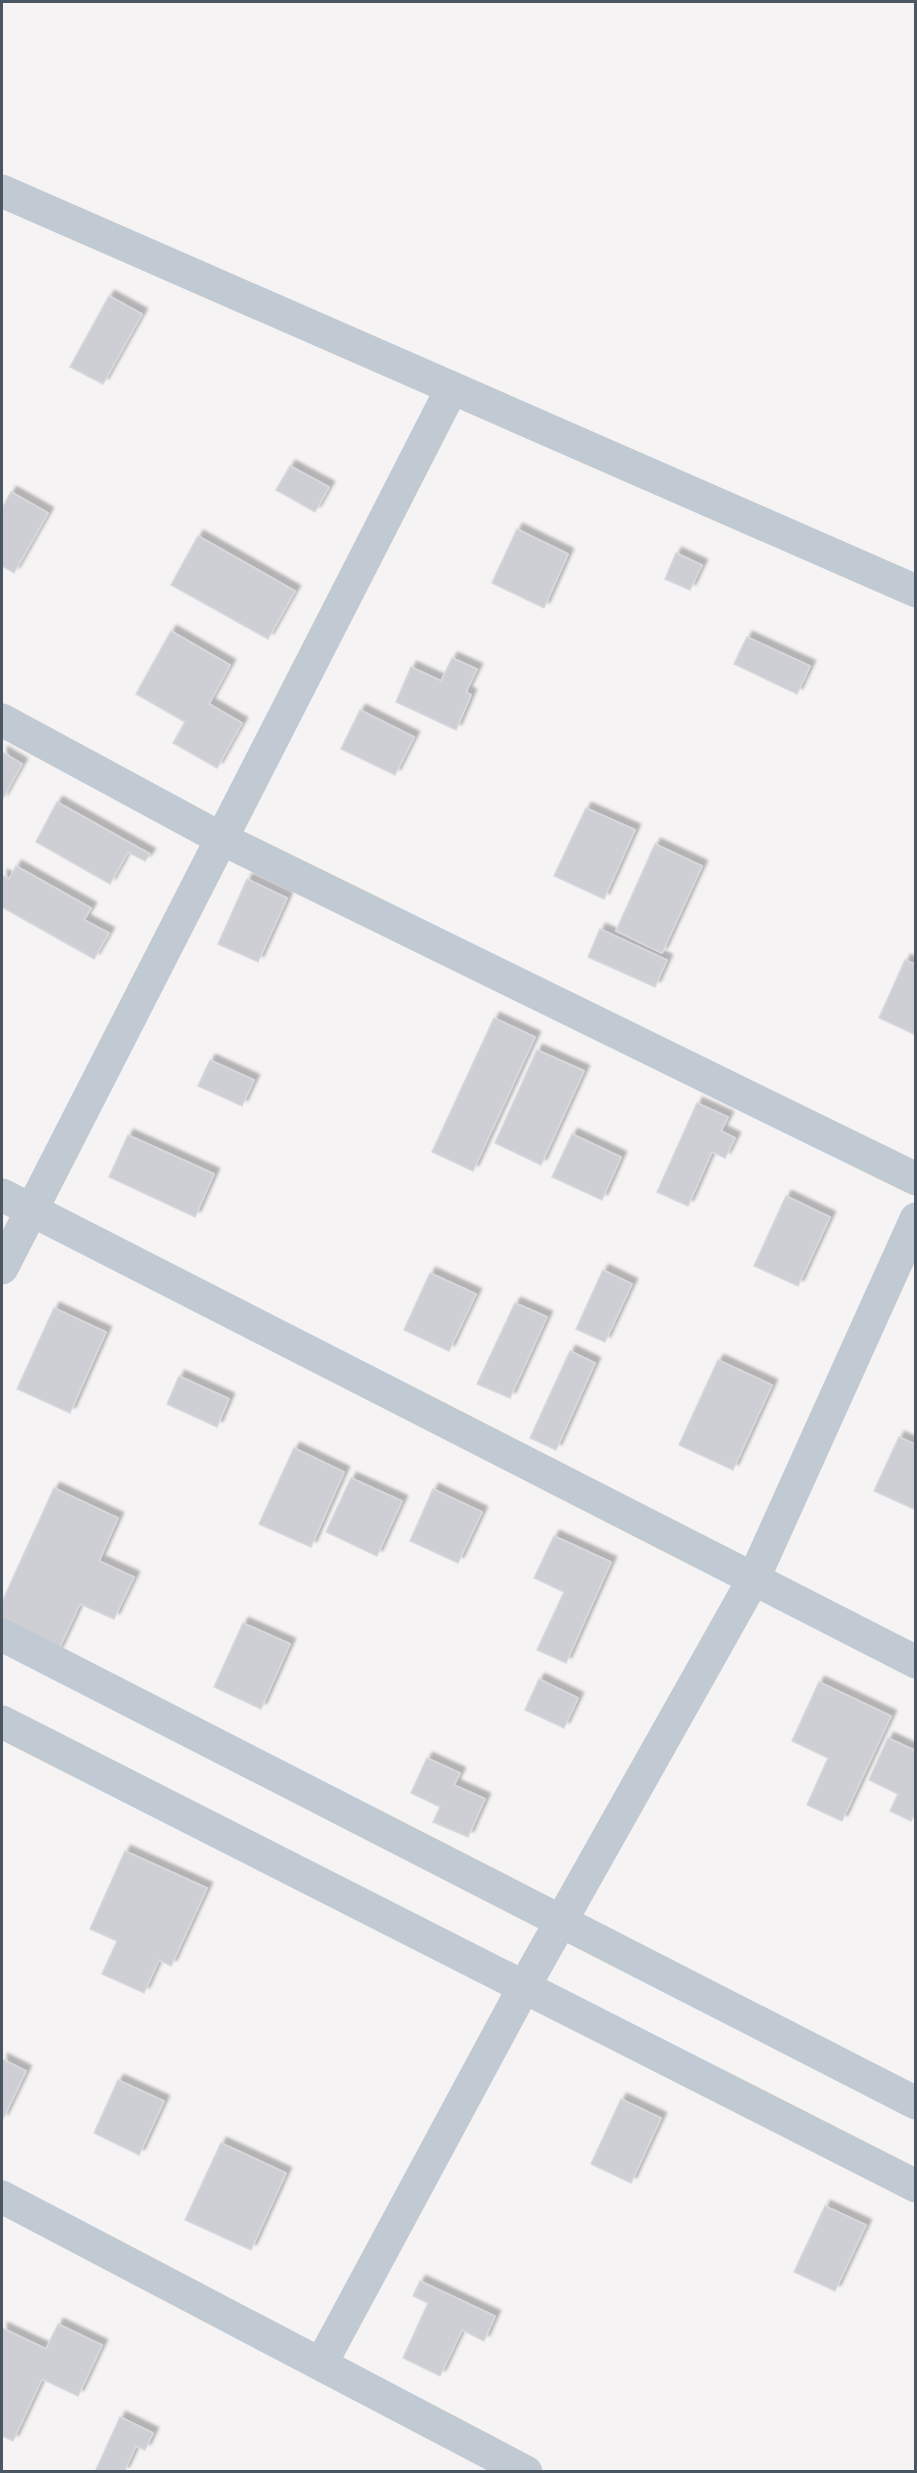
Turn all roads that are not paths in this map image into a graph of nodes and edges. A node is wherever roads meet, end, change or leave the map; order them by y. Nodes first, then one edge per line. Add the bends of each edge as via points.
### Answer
1 (2, 191) edge
2 (452, 388) junction
3 (915, 591) edge
4 (2, 720) edge
5 (222, 839) junction
6 (915, 1179) edge
7 (2, 1195) edge
8 (33, 1211) junction
9 (915, 1219) edge
10 (2, 1268) edge
11 (753, 1580) junction
12 (2, 1635) edge
13 (915, 1662) edge
14 (2, 1722) edge
15 (561, 1920) junction
16 (524, 1987) junction
17 (915, 2103) edge
18 (915, 2186) edge
19 (2, 2197) edge
20 (321, 2364) junction
21 (526, 2472) edge

1 - 2 street
2 - 3 street
2 - 5 street
4 - 5 street
5 - 6 street
5 - 8 street
7 - 8 street
8 - 10 street
8 - 11 street
9 - 11 street
11 - 13 street
11 - 15 street
12 - 15 street
14 - 16 street
15 - 16 street
15 - 17 street
16 - 18 street
16 - 20 street
19 - 20 street
20 - 21 street

